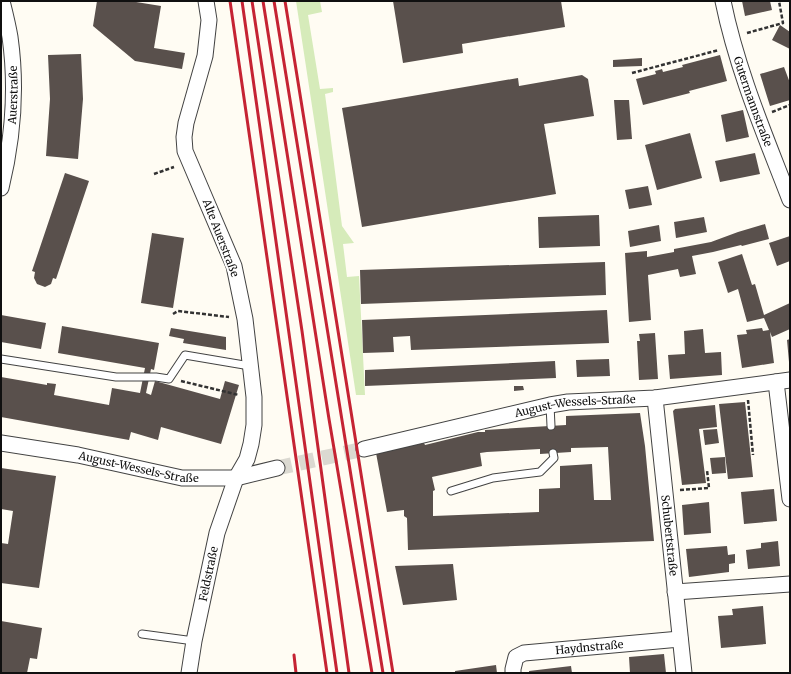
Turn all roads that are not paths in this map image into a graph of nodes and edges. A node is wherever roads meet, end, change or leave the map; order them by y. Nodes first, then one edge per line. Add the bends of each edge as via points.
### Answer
1 (2, 1) edge
2 (206, 1) edge
3 (723, 1) edge
4 (1, 188) edge
5 (790, 200) edge
6 (1, 359) edge
7 (251, 366) junction
8 (783, 381) edge
9 (655, 398) junction
10 (550, 405) junction
11 (551, 426) dead end
12 (1, 443) edge
13 (364, 449) tunnel mouth
14 (553, 453) dead end
15 (277, 468) tunnel mouth
16 (236, 478) junction
17 (451, 491) dead end
18 (790, 500) edge
19 (790, 584) edge
20 (675, 592) junction
21 (142, 634) dead end
22 (680, 639) junction
23 (194, 642) junction
24 (189, 673) edge
25 (513, 673) edge
26 (684, 673) edge

1 - 4 street, Auerstraße via 10,36 13,102 10,139
2 - 7 street, Alte Auerstraße via 209,20 205,56 189,110 184,137 185,151 234,266
3 - 5 street, Gutermannstraße via 746,85
6 - 7 lane via 116,377 169,379 185,355
7 - 16 street, Alte Auerstraße via 254,425 247,459
8 - 9 street, August-Wessels-Straße
8 - 18 street
9 - 10 street, August-Wessels-Straße
9 - 20 street, Schubertstraße
10 - 11 lane
10 - 13 street, August-Wessels-Straße
12 - 16 street, August-Wessels-Straße via 78,455 182,478
14 - 17 lane via 554,458 540,472 493,478
15 - 16 street, August-Wessels-Straße
16 - 23 street, Feldstraße via 217,533
19 - 20 street
20 - 22 street, Schubertstraße
21 - 23 lane
22 - 25 street, Haydnstraße via 524,653 516,657
22 - 26 street, Schubertstraße
23 - 24 street, Feldstraße

